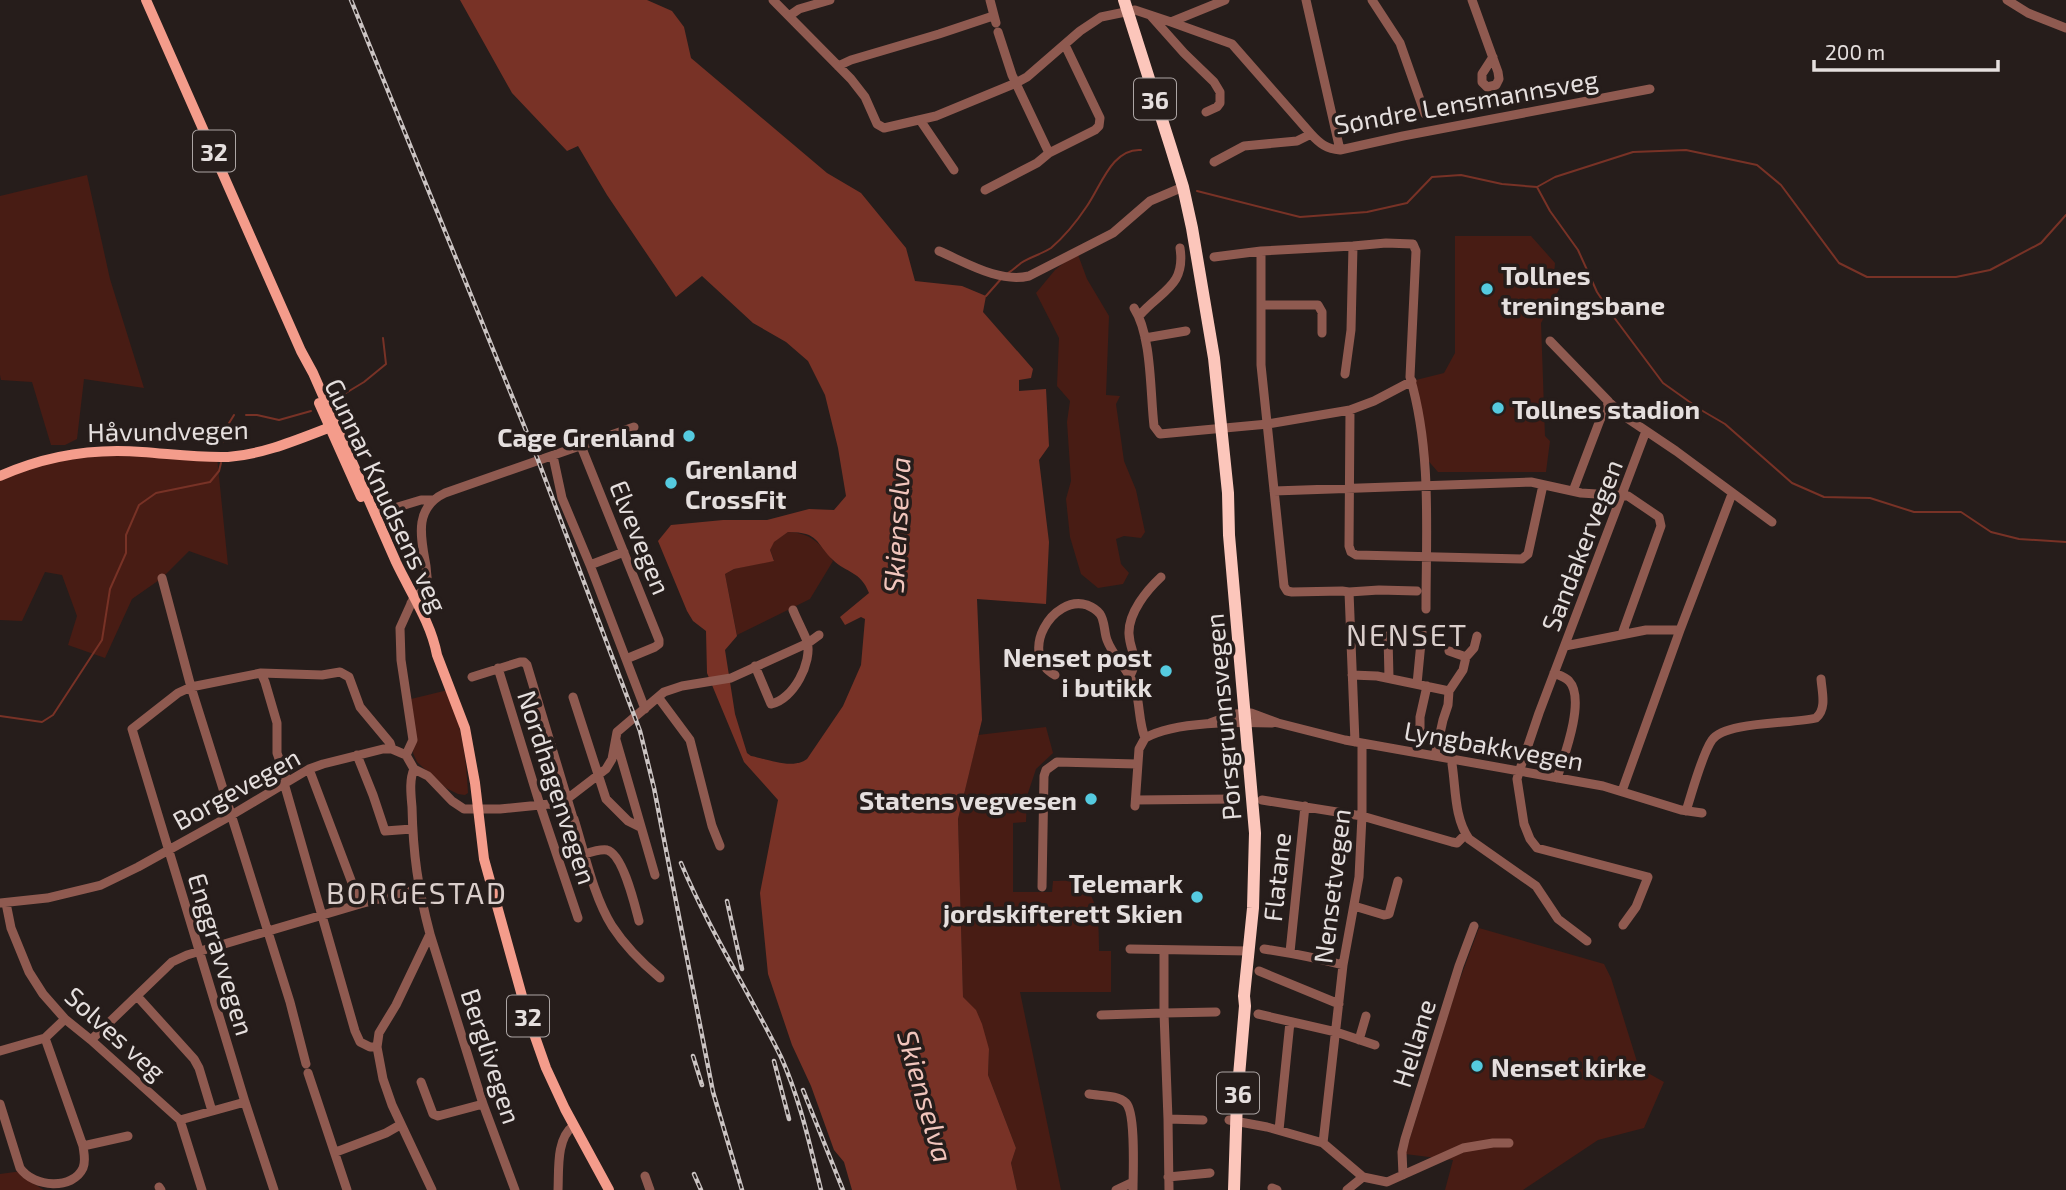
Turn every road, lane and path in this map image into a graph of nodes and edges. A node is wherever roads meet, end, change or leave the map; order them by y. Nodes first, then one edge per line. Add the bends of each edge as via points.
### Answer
1 (146, 0) edge
2 (774, 0) edge
3 (830, 0) edge
4 (990, 0) edge
5 (1225, 0) edge
6 (1306, 0) edge
7 (1372, 0) edge
8 (1472, 0) edge
9 (2007, 0) edge
10 (1126, 5) edge
11 (789, 16) junction
12 (1151, 16) junction
13 (1171, 22) junction
14 (996, 24) junction
15 (2066, 28) edge
16 (1065, 45) junction
17 (1493, 57) dead end
18 (838, 65) junction
19 (1016, 83) junction
20 (1650, 89) dead end
21 (1206, 112) dead end
22 (1425, 114) dead end
23 (920, 120) junction
24 (1311, 134) junction
25 (1340, 150) junction
26 (1049, 153) junction
27 (1214, 162) dead end
28 (954, 170) dead end
29 (1183, 187) junction
30 (985, 190) dead end
31 (1353, 247) junction
32 (1180, 248) dead end
33 (939, 251) dead end
34 (1261, 251) junction
35 (1214, 257) dead end
36 (1261, 305) junction
37 (1186, 331) dead end
38 (1322, 333) dead end
39 (1145, 338) junction
40 (1550, 341) dead end
41 (1345, 374) dead end
42 (1412, 381) junction
43 (1609, 402) junction
44 (1350, 410) junction
45 (1268, 424) junction
46 (332, 427) junction
47 (634, 427) dead end
48 (1217, 428) junction
49 (1646, 430) junction
50 (582, 446) junction
51 (552, 456) junction
52 (0, 476) edge
53 (1544, 485) junction
54 (1425, 486) junction
55 (1349, 488) junction
56 (1274, 491) junction
57 (1573, 491) junction
58 (1732, 494) junction
59 (1622, 495) junction
60 (432, 500) junction
61 (382, 512) dead end
62 (1772, 522) dead end
63 (624, 552) junction
64 (1426, 556) junction
65 (590, 565) junction
66 (1161, 577) dead end
67 (162, 578) dead end
68 (1417, 591) dead end
69 (1349, 592) junction
70 (412, 604) junction
71 (1426, 609) dead end
72 (793, 610) dead end
73 (1679, 630) junction
74 (1422, 632) dead end
75 (1622, 634) junction
76 (819, 635) dead end
77 (1388, 636) dead end
78 (1477, 636) dead end
79 (808, 643) junction
80 (1565, 646) junction
81 (1449, 651) dead end
82 (1466, 657) junction
83 (626, 659) junction
84 (755, 666) junction
85 (498, 668) junction
86 (261, 673) junction
87 (1554, 673) junction
88 (1055, 675) dead end
89 (1352, 675) junction
90 (1130, 676) junction
91 (472, 677) dead end
92 (1389, 678) junction
93 (1821, 679) dead end
94 (1422, 685) junction
95 (191, 687) junction
96 (1449, 691) junction
97 (573, 696) dead end
98 (658, 697) junction
99 (645, 709) junction
100 (1248, 718) junction
101 (1420, 733) dead end
102 (615, 735) junction
103 (1145, 738) junction
104 (1358, 743) junction
105 (392, 749) junction
106 (357, 755) junction
107 (406, 755) junction
108 (1435, 756) junction
109 (1138, 764) junction
110 (1452, 764) dead end
111 (309, 769) junction
112 (414, 769) junction
113 (1519, 772) junction
114 (598, 776) junction
115 (1557, 778) junction
116 (286, 782) junction
117 (1622, 792) junction
118 (567, 799) junction
119 (1234, 799) dead end
120 (1262, 800) dead end
121 (545, 805) junction
122 (1305, 806) junction
123 (474, 809) junction
124 (1686, 811) junction
125 (1702, 813) dead end
126 (230, 816) junction
127 (1362, 816) junction
128 (574, 819) junction
129 (640, 827) junction
130 (412, 829) junction
131 (1466, 834) junction
132 (720, 846) dead end
133 (169, 850) junction
134 (585, 854) junction
135 (654, 875) dead end
136 (1398, 881) dead end
137 (1042, 887) dead end
138 (418, 889) junction
139 (3, 903) edge
140 (360, 904) junction
141 (1354, 906) junction
142 (322, 916) junction
143 (578, 918) dead end
144 (639, 921) dead end
145 (1623, 925) dead end
146 (1474, 926) dead end
147 (268, 932) junction
148 (430, 934) junction
149 (1587, 940) dead end
150 (1130, 949) dead end
151 (1164, 950) junction
152 (1264, 950) dead end
153 (1249, 951) junction
154 (199, 952) junction
155 (1290, 952) junction
156 (1343, 965) junction
157 (1259, 971) dead end
158 (660, 978) dead end
159 (137, 996) junction
160 (1339, 1004) junction
161 (1216, 1012) dead end
162 (1164, 1013) junction
163 (1258, 1014) dead end
164 (1101, 1015) dead end
165 (1366, 1016) dead end
166 (65, 1019) junction
167 (1290, 1022) junction
168 (1336, 1032) junction
169 (46, 1038) junction
170 (91, 1040) junction
171 (1359, 1040) junction
172 (1375, 1045) dead end
173 (377, 1047) junction
174 (0, 1051) edge
175 (421, 1082) dead end
176 (1089, 1094) dead end
177 (245, 1102) junction
178 (0, 1104) edge
179 (483, 1104) junction
180 (212, 1111) junction
181 (1168, 1119) junction
182 (1203, 1120) dead end
183 (180, 1121) junction
184 (1233, 1121) junction
185 (400, 1125) junction
186 (573, 1126) junction
187 (1279, 1130) junction
188 (128, 1136) dead end
189 (1323, 1143) junction
190 (1509, 1143) dead end
191 (83, 1146) junction
192 (336, 1152) junction
193 (595, 1163) junction
194 (1210, 1173) dead end
195 (1403, 1175) junction
196 (645, 1176) dead end
197 (1168, 1177) junction
198 (1363, 1177) junction
199 (1133, 1186) edge
200 (202, 1190) edge
201 (274, 1190) edge
202 (347, 1190) edge
203 (432, 1190) edge
204 (515, 1190) edge
205 (558, 1190) edge
206 (609, 1190) edge
207 (616, 1190) edge
208 (650, 1190) edge
209 (1116, 1190) edge
210 (1169, 1190) edge
211 (1232, 1190) edge
212 (1347, 1190) edge

1 - 46 main road, Gunnar Knudsens veg / 32
2 - 11 street
3 - 11 street
4 - 14 street
5 - 13 street
6 - 25 street
7 - 22 street via 1400,44
8 - 17 street
9 - 15 street
10 - 12 street, Søndre Lensmannsveg
10 - 16 street via 1101,17
10 - 29 highway, Porsgrunnsvegen / 36
11 - 18 street
12 - 13 street, Søndre Lensmannsveg
12 - 21 street via 1218,87 1220,103
13 - 24 street, Søndre Lensmannsveg via 1232,44
14 - 18 street
14 - 19 street
16 - 19 street
16 - 26 street via 1100,122 1095,130
18 - 23 street via 859,88 880,127
19 - 23 street
19 - 26 street
20 - 25 street, Søndre Lensmannsveg
23 - 28 street
24 - 25 street, Søndre Lensmannsveg via 1324,147
24 - 27 street via 1297,141 1244,146
26 - 30 street
29 - 33 street via 1150,201 1113,233 1029,276 1002,276
29 - 48 highway, Porsgrunnsvegen / 36 via 1214,358
31 - 34 street
31 - 41 street
31 - 42 street via 1413,244
32 - 39 street via 1177,280 1137,312
34 - 35 street
34 - 36 street
36 - 38 street via 1318,305
36 - 45 street via 1261,365
37 - 39 street
39 - 48 street via 1156,431
40 - 43 street
42 - 44 street
42 - 54 street via 1424,447
43 - 49 street
43 - 57 street
44 - 45 street
44 - 55 street
45 - 48 street
45 - 56 street
46 - 52 main road, Håvundvegen via 242,455 98,452 54,458
46 - 70 main road, Gunnar Knudsens veg / 32
47 - 50 street
48 - 100 highway, Porsgrunnsvegen / 36 via 1228,493 1228,535
49 - 58 street
49 - 59 street, Sandakervegen
50 - 51 street
50 - 63 street, Elvevegen
51 - 60 street
51 - 65 street via 562,498
53 - 54 street via 1514,481
53 - 57 street
53 - 64 street via 1528,554 1522,559
54 - 55 street
54 - 64 street
55 - 56 street
55 - 64 street via 1351,552
56 - 69 street via 1287,591
57 - 59 street
58 - 62 street
58 - 73 street
59 - 75 street via 1661,522
59 - 80 street, Sandakervegen
60 - 61 street
60 - 70 street via 421,533 430,593 429,598
63 - 65 street
63 - 83 street, Elvevegen via 659,640
64 - 71 street
65 - 83 street
66 - 90 street via 1130,624 1136,662
67 - 95 street
68 - 69 street
69 - 89 street, Nensetvegen
70 - 107 street via 400,628 399,643 413,740
70 - 123 main road, Gunnar Knudsens veg / 32 via 435,644 465,728
72 - 79 street
73 - 75 street
73 - 117 street
74 - 94 street
75 - 80 street
76 - 79 street
77 - 92 street
78 - 82 street
79 - 84 street
79 - 84 street via 801,676 779,703 771,705
80 - 87 street, Sandakervegen
81 - 82 street
82 - 96 street
83 - 99 street
84 - 98 street via 731,678 682,686
85 - 91 street
85 - 118 street via 520,662 527,665
85 - 121 street, Nordhagenvegen
86 - 95 street
86 - 105 street via 345,673 360,707
86 - 116 street via 277,723 276,747
87 - 113 street, Sandakervegen
87 - 115 street, Sandakervegen via 1569,681 1574,691 1572,729
88 - 90 street via 1042,665 1040,635 1059,612 1079,604 1101,616 1108,642
89 - 92 street
89 - 104 street, Nensetvegen
90 - 103 street
92 - 94 street
93 - 124 street via 1823,708 1816,718 1718,734 1708,747
94 - 96 street
94 - 101 street
95 - 126 street
95 - 133 street, Enggravvegen via 132,729
96 - 108 street
97 - 114 street
98 - 99 street
98 - 132 street via 690,740
99 - 102 street
100 - 103 street, Lyngbakkvegen
100 - 104 street, Lyngbakkvegen
100 - 153 highway, Porsgrunnsvegen / 36 via 1258,822
102 - 114 street via 610,764
102 - 129 street
103 - 109 street
104 - 108 street, Lyngbakkvegen
104 - 127 street, Nensetvegen
105 - 106 street, Borgevegen
105 - 107 street
106 - 111 street, Borgevegen
106 - 130 street via 385,831
107 - 112 street
108 - 113 street, Lyngbakkvegen
109 - 119 street via 1135,803
109 - 137 street via 1058,762 1046,770
110 - 131 street
111 - 116 street, Borgevegen
111 - 140 street
112 - 123 street via 428,776 459,807
112 - 130 street
113 - 115 street, Lyngbakkvegen
113 - 145 street via 1524,824 1537,848 1648,877
114 - 118 street
114 - 129 street via 609,803
115 - 117 street, Lyngbakkvegen
116 - 126 street, Borgevegen
116 - 142 street
117 - 124 street, Lyngbakkvegen
118 - 121 street
118 - 128 street
120 - 122 street, Flatane
121 - 123 street
121 - 128 street
121 - 143 street, Nordhagenvegen
122 - 127 street, Flatane
122 - 155 street, Flatane
123 - 186 main road, Gunnar Knudsens veg / 32 via 477,844 539,1050
124 - 125 street, Lyngbakkvegen
126 - 133 street, Borgevegen
126 - 147 street
127 - 131 street, Flatane via 1457,843
127 - 141 street, Nensetvegen
128 - 134 street
129 - 135 street
130 - 138 street
131 - 149 street via 1536,886 1558,919
133 - 139 street, Borgevegen via 101,885
133 - 154 street, Enggravvegen
134 - 144 street via 611,852 624,870
134 - 158 street via 611,924
136 - 141 street via 1389,914
138 - 140 street
138 - 148 street, Berglivegen
139 - 166 street, Solves veg via 29,972
140 - 142 street
141 - 156 street, Nensetvegen
142 - 147 street
142 - 173 street via 355,1031 360,1042
146 - 195 street, Hellane via 1405,1139
147 - 154 street
147 - 192 street
148 - 173 street
148 - 179 street, Berglivegen
150 - 151 street
151 - 153 street
151 - 162 street
152 - 155 street, Flatane
153 - 184 highway, Porsgrunnsvegen / 36 via 1234,1047
154 - 159 street via 172,962
154 - 177 street, Enggravvegen
155 - 156 street, Flatane
156 - 160 street, Nensetvegen
157 - 160 street
159 - 170 street
159 - 180 street via 194,1059
160 - 168 street, Nensetvegen
161 - 162 street
162 - 164 street
162 - 181 street
163 - 167 street
165 - 171 street
166 - 169 street
166 - 170 street, Solves veg
167 - 168 street
167 - 187 street
168 - 171 street
168 - 189 street, Nensetvegen
169 - 174 street
169 - 191 street
170 - 183 street, Solves veg
171 - 172 street
173 - 185 street
175 - 179 street via 433,1114 438,1116
176 - 199 street via 1123,1100 1129,1107
177 - 180 street
177 - 201 street, Enggravvegen
178 - 191 street via 20,1168 32,1180 60,1188 74,1181 83,1169
179 - 204 street, Berglivegen
180 - 183 street
181 - 182 street
181 - 197 street
183 - 200 street
184 - 187 street
184 - 211 highway, Porsgrunnsvegen / 36
185 - 192 street
185 - 203 street
186 - 193 main road, Gunnar Knudsens veg / 32
186 - 205 street via 563,1140
187 - 189 street
188 - 191 street
189 - 198 street
190 - 195 street via 1463,1148
192 - 202 street
193 - 206 main road, Gunnar Knudsens veg / 32
193 - 207 main road, Gunnar Knudsens veg / 32
194 - 197 street
195 - 198 street via 1387,1182
196 - 208 street
197 - 210 street
198 - 212 street
199 - 209 street

